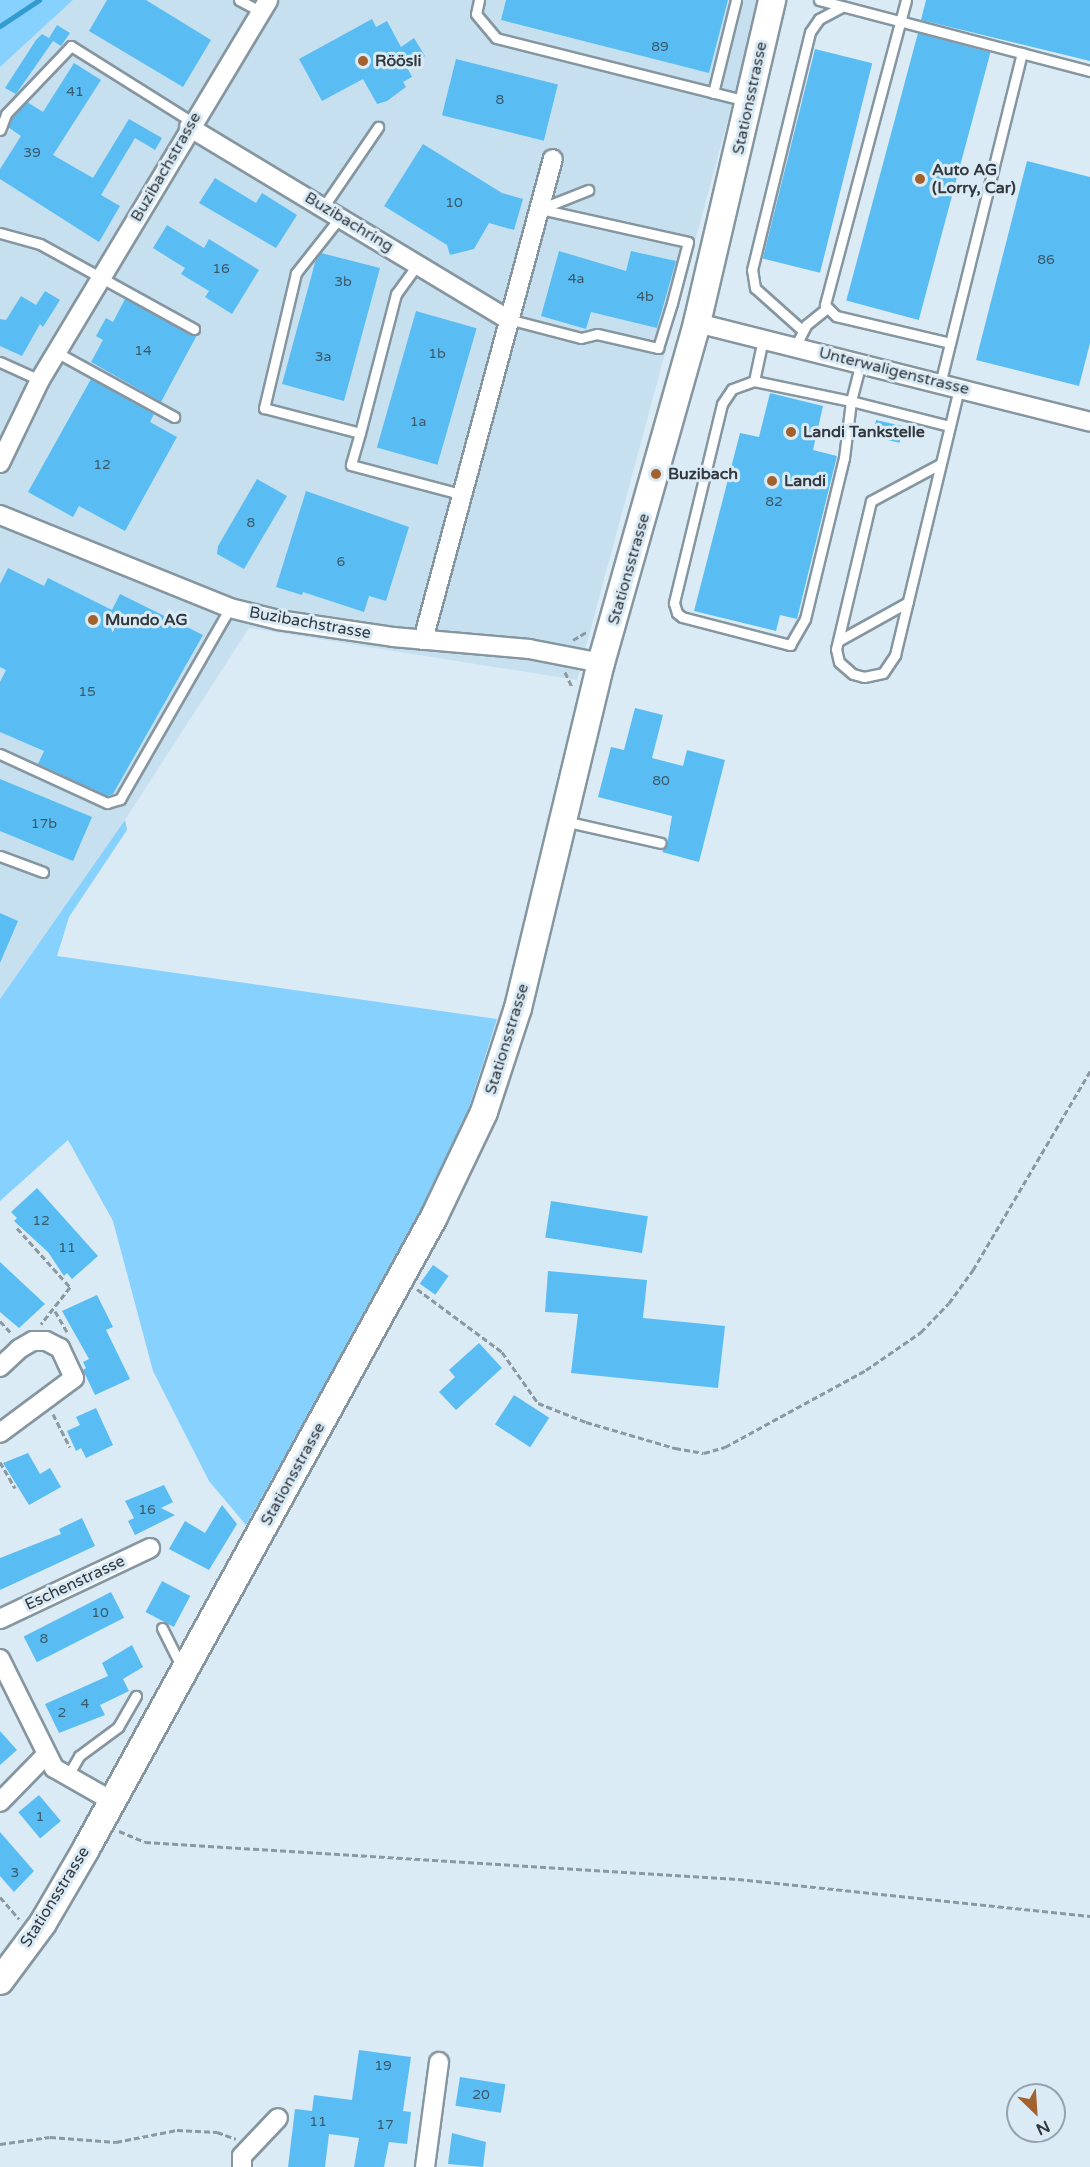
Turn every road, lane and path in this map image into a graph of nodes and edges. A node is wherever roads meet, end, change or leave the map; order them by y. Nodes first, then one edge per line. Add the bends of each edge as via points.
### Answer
1 (239, 0) edge
2 (479, 0) edge
3 (736, 0) edge
4 (772, 0) edge
5 (819, 0) edge
6 (906, 0) edge
7 (264, 6) edge
8 (840, 8) junction
9 (900, 22) junction
10 (1022, 53) junction
11 (1090, 71) edge
12 (713, 93) junction
13 (748, 101) junction
14 (191, 125) junction
15 (378, 127) dead end
16 (0, 130) edge
17 (554, 159) dead end
18 (588, 189) dead end
19 (324, 206) junction
20 (540, 209) junction
21 (341, 216) junction
22 (0, 233) edge
23 (418, 264) junction
24 (102, 276) junction
25 (826, 309) junction
26 (507, 319) junction
27 (696, 323) junction
28 (194, 329) dead end
29 (799, 338) junction
30 (763, 339) junction
31 (950, 343) junction
32 (56, 351) junction
33 (0, 362) edge
34 (861, 362) junction
35 (40, 380) junction
36 (754, 381) junction
37 (940, 384) junction
38 (958, 388) junction
39 (851, 400) junction
40 (174, 417) dead end
41 (1090, 422) edge
42 (949, 426) junction
43 (360, 433) junction
44 (0, 463) edge
45 (940, 464) junction
46 (460, 494) junction
47 (0, 515) edge
48 (908, 602) junction
49 (230, 608) junction
50 (423, 640) junction
51 (838, 641) junction
52 (602, 663) junction
53 (565, 675) dead end
54 (575, 693) dead end
55 (0, 754) edge
56 (561, 821) junction
57 (661, 843) dead end
58 (0, 856) edge
59 (43, 872) dead end
60 (1090, 1071) edge
61 (17, 1228) dead end
62 (401, 1278) junction
63 (38, 1327) dead end
64 (0, 1367) edge
65 (46, 1399) junction
66 (0, 1433) edge
67 (70, 1447) dead end
68 (0, 1462) edge
69 (15, 1488) dead end
70 (150, 1548) dead end
71 (0, 1619) edge
72 (162, 1628) dead end
73 (0, 1659) edge
74 (184, 1670) junction
75 (6, 1691) edge
76 (136, 1696) dead end
77 (45, 1756) junction
78 (67, 1777) junction
79 (0, 1802) edge
80 (106, 1811) junction
81 (0, 1897) edge
82 (1090, 1916) edge
83 (20, 1920) dead end
84 (0, 1981) edge
85 (439, 2062) dead end
86 (278, 2118) dead end
87 (0, 2144) edge
88 (252, 2145) junction
89 (242, 2167) edge
90 (425, 2167) edge

1 - 7 lane
2 - 12 lane via 476,14 496,38
3 - 12 lane
4 - 13 main road, Stationsstrasse
5 - 8 lane
6 - 9 lane
7 - 14 street, Buzibachstrasse
8 - 9 lane
8 - 29 lane via 819,19 810,32 752,270 754,288
9 - 10 lane
9 - 25 lane
10 - 11 lane
10 - 31 lane
12 - 13 lane
13 - 27 main road, Stationsstrasse
14 - 16 lane via 70,46 6,114
14 - 19 street, Buzibachring
14 - 24 street, Buzibachstrasse
15 - 19 lane
17 - 20 street
18 - 20 lane
19 - 21 street, Buzibachring
20 - 26 street
20 - 26 lane via 688,242 658,348 597,334 581,338
21 - 23 street, Buzibachring
21 - 43 lane via 296,273 264,408
22 - 24 lane via 40,244
23 - 26 street, Buzibachring
23 - 43 lane via 396,294
24 - 28 lane
24 - 32 street, Buzibachstrasse
25 - 29 lane
25 - 31 lane via 836,316
26 - 46 street
27 - 30 street, Unterwaligenstrasse
27 - 52 main road, Stationsstrasse
29 - 30 street, Unterwaligenstrasse
29 - 34 street, Unterwaligenstrasse
30 - 36 lane
31 - 37 lane
32 - 35 street, Buzibachstrasse
32 - 40 lane
33 - 35 lane
34 - 37 street, Unterwaligenstrasse
34 - 39 lane
35 - 44 street, Buzibachstrasse
36 - 39 lane
36 - 39 lane via 732,389 722,404 674,609 682,617 790,645 806,619 844,458
37 - 38 street, Unterwaligenstrasse
38 - 41 street, Unterwaligenstrasse
38 - 42 lane
39 - 42 lane
42 - 45 lane
43 - 46 lane via 351,465
45 - 48 lane
45 - 51 lane via 871,501
46 - 50 street
47 - 49 street, Buzibachstrasse
48 - 51 lane
48 - 51 lane via 895,656 884,673 864,677 845,669 839,662
49 - 50 street, Buzibachstrasse via 321,628
49 - 55 lane via 120,799 106,803
50 - 52 street, Buzibachstrasse via 529,649
52 - 56 main road, Stationsstrasse
53 - 54 path
56 - 57 lane
56 - 62 main road, Stationsstrasse via 518,1008 494,1083 467,1153
58 - 59 lane
60 - 62 path via 973,1270 921,1332 821,1397 715,1450 704,1453 675,1448 586,1422 538,1403 502,1352
61 - 63 path via 70,1287
62 - 74 main road, Stationsstrasse
64 - 65 street via 33,1341 60,1348 74,1378
65 - 66 street
65 - 67 path
68 - 69 path
70 - 71 street, Eschenstrasse
72 - 74 lane
73 - 75 street
74 - 80 main road, Stationsstrasse
75 - 77 street
76 - 78 lane via 118,1727 79,1756
77 - 78 street
77 - 79 street
78 - 80 street
80 - 82 path via 145,1842 727,1878
80 - 84 main road, Stationsstrasse via 43,1923
81 - 83 path
85 - 90 street
86 - 88 street
87 - 88 path via 50,2137 116,2142 195,2130 217,2132
88 - 89 street via 242,2156

